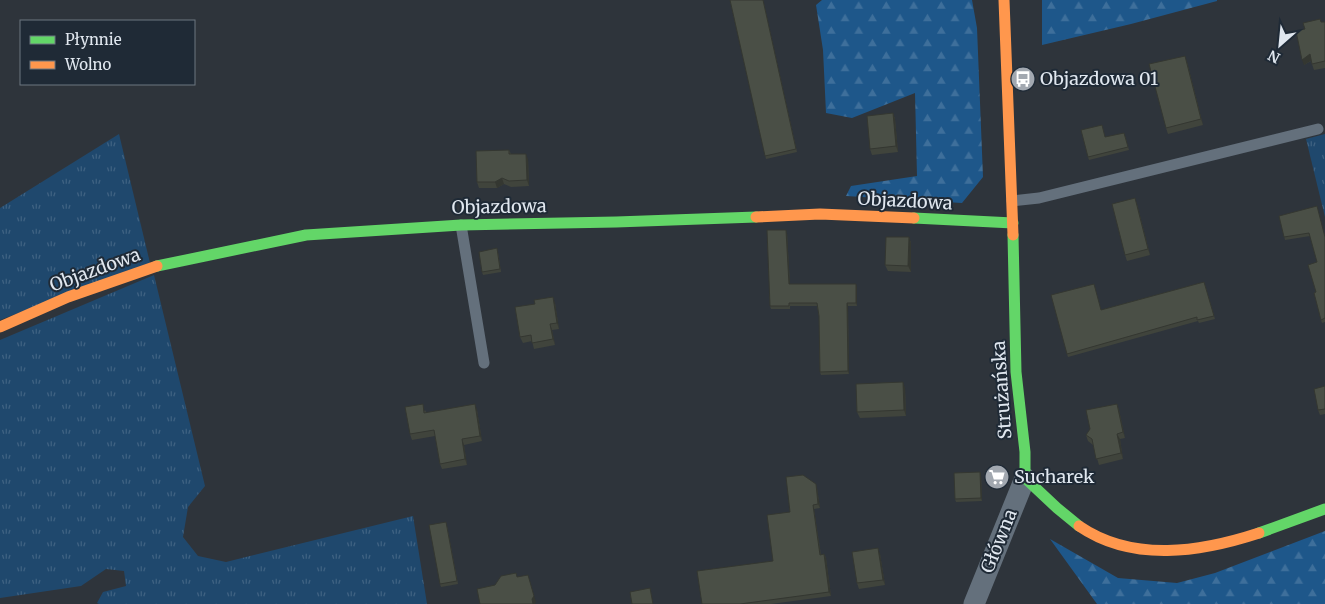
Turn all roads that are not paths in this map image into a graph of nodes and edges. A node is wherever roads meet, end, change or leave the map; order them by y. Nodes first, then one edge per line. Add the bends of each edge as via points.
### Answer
1 (1004, 0) edge
2 (1318, 129) dead end
3 (1012, 201) junction
4 (1013, 223) junction
5 (461, 225) junction
6 (0, 327) edge
7 (484, 363) dead end
8 (1025, 478) junction
9 (1325, 508) edge
10 (974, 604) edge

1 - 3 street, Strużańska
2 - 3 lane via 1040,198
3 - 4 street, Strużańska
4 - 5 street, Objazdowa via 820,214
4 - 8 street, Strużańska via 1016,372
5 - 6 street, Objazdowa via 306,235 149,268 68,297
5 - 7 lane
8 - 9 street via 1074,522 1093,534 1157,552 1183,552 1218,546
8 - 10 street, Główna

